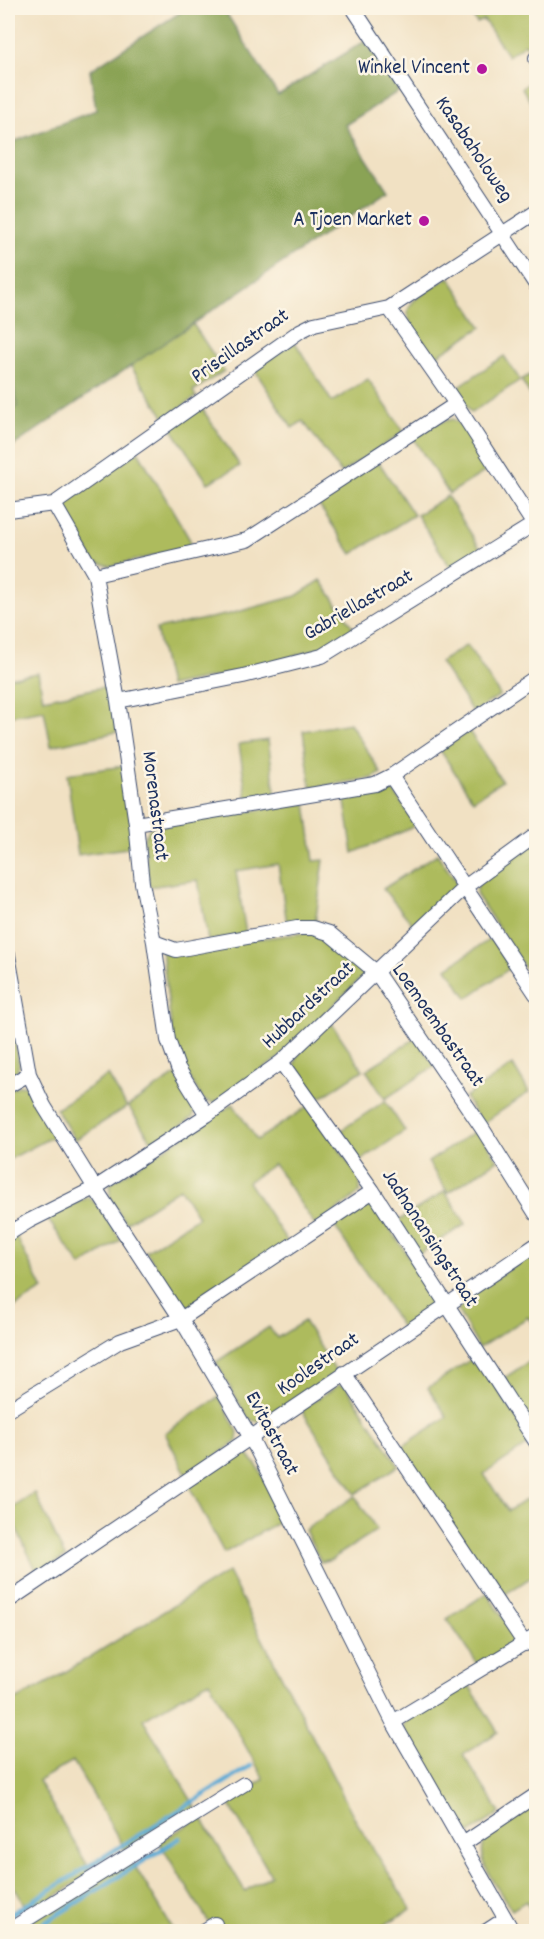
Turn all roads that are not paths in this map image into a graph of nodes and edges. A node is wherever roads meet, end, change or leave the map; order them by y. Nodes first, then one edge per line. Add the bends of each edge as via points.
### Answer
1 (353, 8) edge
2 (537, 212) edge
3 (503, 234) junction
4 (537, 285) edge
5 (389, 308) junction
6 (456, 404) junction
7 (54, 504) junction
8 (8, 510) edge
9 (535, 526) edge
10 (95, 575) junction
11 (537, 677) edge
12 (118, 701) junction
13 (391, 776) junction
14 (136, 824) junction
15 (537, 835) edge
16 (465, 887) junction
17 (154, 942) junction
18 (8, 956) edge
19 (375, 972) junction
20 (537, 994) edge
21 (281, 1062) junction
22 (29, 1074) junction
23 (8, 1086) edge
24 (207, 1115) junction
25 (95, 1188) junction
26 (373, 1191) junction
27 (537, 1214) edge
28 (8, 1234) edge
29 (537, 1245) edge
30 (447, 1305) junction
31 (182, 1319) junction
32 (344, 1373) junction
33 (8, 1410) edge
34 (251, 1438) junction
35 (537, 1442) edge
36 (8, 1601) edge
37 (531, 1640) edge
38 (393, 1722) junction
39 (244, 1784) dead end
40 (537, 1795) edge
41 (463, 1844) junction
42 (505, 1919) junction
43 (215, 1924) dead end
44 (8, 1931) edge
45 (202, 1932) edge
46 (485, 1932) edge
47 (513, 1932) edge

1 - 3 street, Kasabaholoweg
2 - 3 street, Priscillastraat
3 - 4 street, Kasabaholoweg
3 - 5 street, Priscillastraat
5 - 6 street
5 - 7 street, Priscillastraat via 314,324 300,331
6 - 9 street
6 - 10 street via 247,540
7 - 8 street, Priscillastraat
7 - 10 street, Morenastraat
9 - 12 street, Gabriellastraat via 322,656
10 - 12 street, Morenastraat
11 - 13 street
12 - 14 street, Morenastraat
13 - 14 street via 375,784
13 - 16 street
14 - 17 street, Morenastraat
15 - 16 street, Hubbardstraat
16 - 19 street, Hubbardstraat
16 - 20 street
17 - 19 street, Loemoembastraat via 176,950 313,928 329,933
17 - 24 street, Morenastraat via 172,1054
18 - 22 street, Evitastraat
19 - 21 street, Hubbardstraat
19 - 27 street, Loemoembastraat
21 - 24 street, Hubbardstraat
21 - 26 street, Jadnanansingstraat
22 - 23 street
22 - 25 street, Evitastraat via 62,1137
24 - 25 street, Hubbardstraat
25 - 28 street, Hubbardstraat
25 - 31 street, Evitastraat
26 - 30 street, Jadnanansingstraat
26 - 31 street
29 - 30 street, Koolestraat
30 - 32 street, Koolestraat
30 - 35 street, Jadnanansingstraat
31 - 33 street via 120,1341
31 - 34 street, Evitastraat
32 - 34 street, Koolestraat
32 - 37 street
34 - 36 street, Koolestraat
34 - 38 street, Evitastraat
37 - 38 street
38 - 41 street, Evitastraat
39 - 44 street
40 - 41 street
41 - 42 street, Evitastraat
42 - 46 street
42 - 47 street, Evitastraat
43 - 45 street

